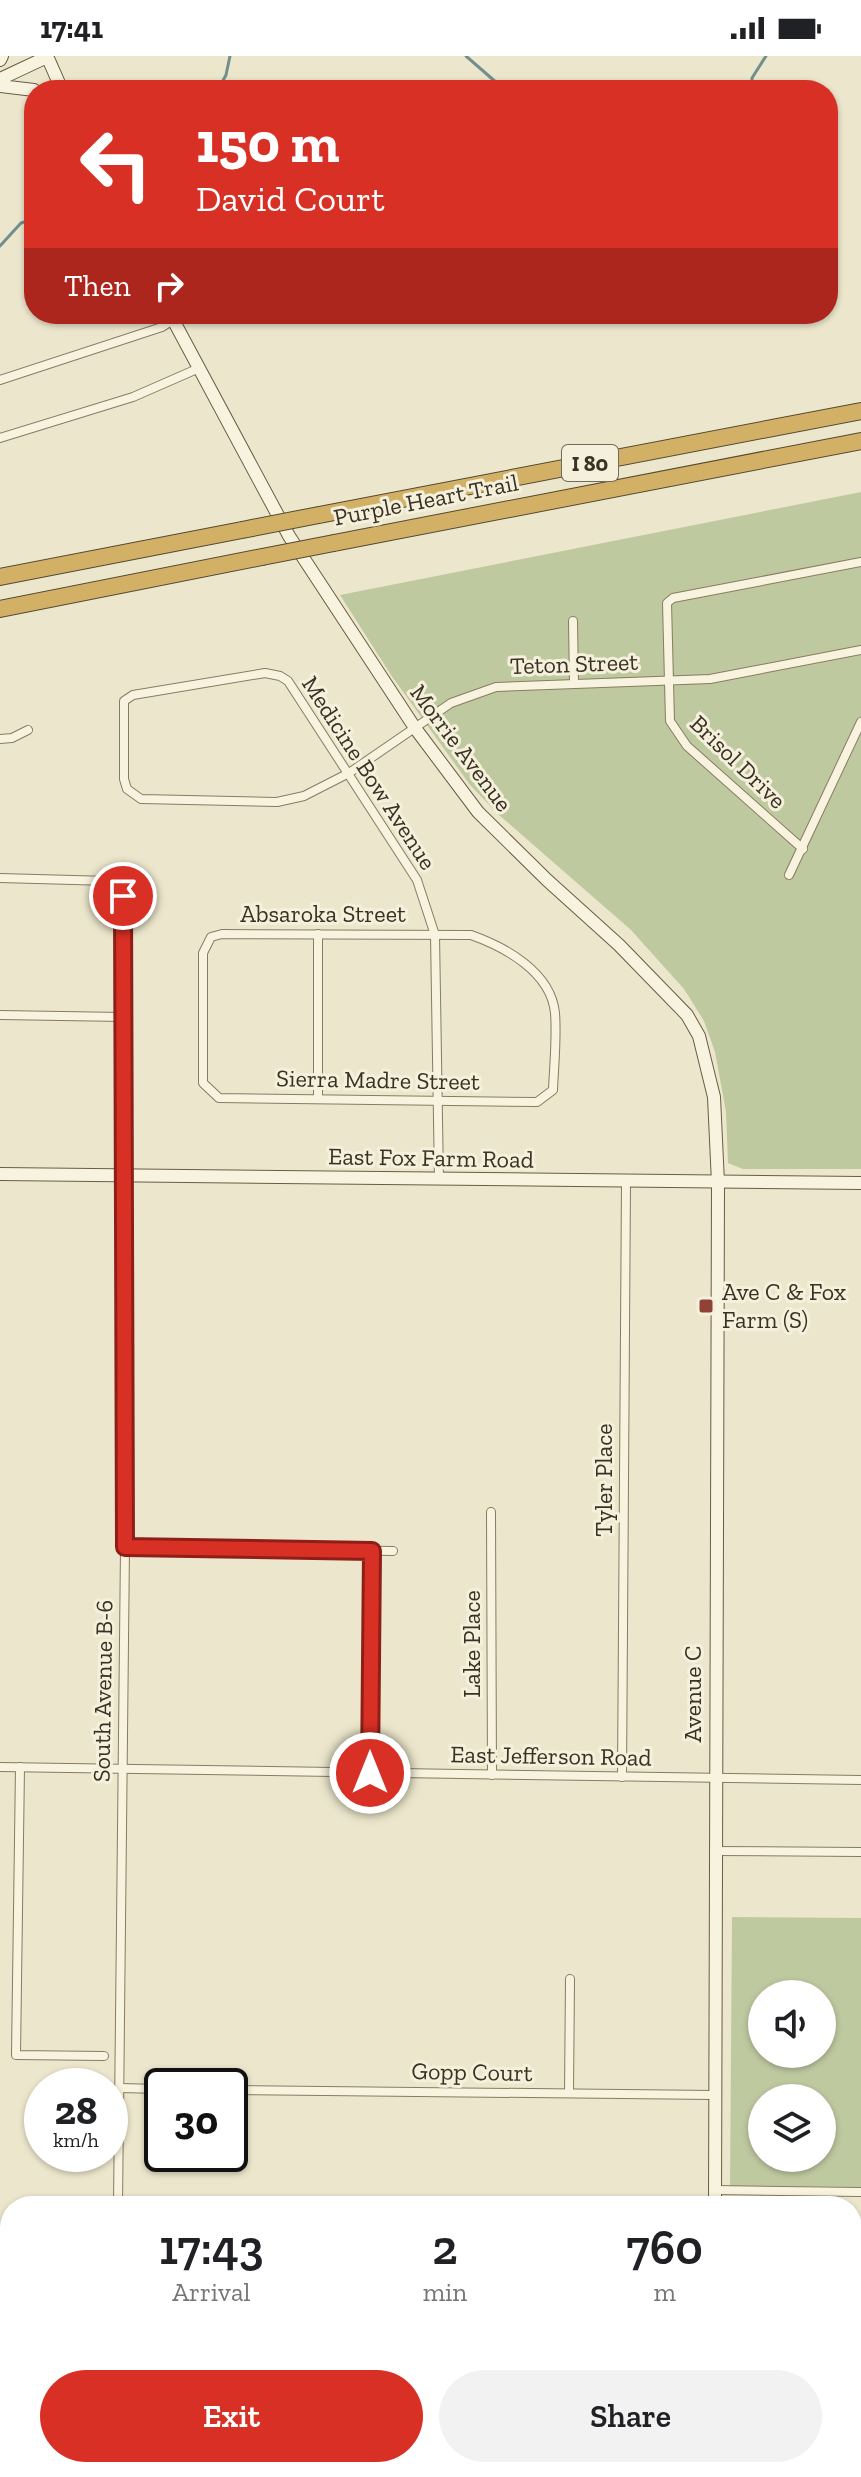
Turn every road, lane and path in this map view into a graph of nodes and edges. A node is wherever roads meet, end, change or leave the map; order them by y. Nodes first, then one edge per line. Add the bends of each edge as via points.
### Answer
1 (47, 57) edge
2 (0, 79) edge
3 (57, 80) edge
4 (0, 86) edge
5 (24, 89) edge
6 (165, 324) edge
7 (174, 324) edge
8 (197, 369) junction
9 (0, 380) edge
10 (861, 411) edge
11 (0, 438) edge
12 (861, 441) edge
13 (861, 562) edge
14 (0, 577) edge
15 (0, 609) edge
16 (573, 621) dead end
17 (861, 650) edge
18 (668, 681) junction
19 (574, 683) junction
20 (861, 722) edge
21 (415, 728) junction
22 (28, 730) dead end
23 (0, 739) edge
24 (349, 773) junction
25 (127, 789) joint
26 (803, 849) junction
27 (789, 875) dead end
28 (0, 878) edge
29 (318, 934) junction
30 (435, 935) junction
31 (0, 1015) edge
32 (123, 1017) junction
33 (219, 1098) joint
34 (318, 1099) junction
35 (438, 1100) junction
36 (537, 1102) joint
37 (0, 1174) edge
38 (124, 1176) junction
39 (439, 1180) junction
40 (626, 1182) junction
41 (718, 1183) junction
42 (861, 1183) edge
43 (491, 1512) dead end
44 (125, 1547) junction
45 (372, 1551) junction
46 (393, 1551) dead end
47 (0, 1767) edge
48 (20, 1767) junction
49 (121, 1769) junction
50 (370, 1773) junction
51 (492, 1775) junction
52 (622, 1777) junction
53 (715, 1779) junction
54 (861, 1780) edge
55 (714, 1851) junction
56 (861, 1852) edge
57 (570, 1979) dead end
58 (104, 2056) dead end
59 (119, 2068) edge
60 (248, 2090) edge
61 (569, 2093) junction
62 (714, 2095) junction
63 (118, 2172) edge
64 (715, 2190) junction
65 (861, 2192) edge
66 (118, 2196) edge
67 (715, 2196) edge

1 - 2 main road
1 - 3 main road
4 - 5 main road
6 - 9 street
7 - 8 main road, Morrie Avenue
8 - 11 street via 133,397
8 - 21 main road, Morrie Avenue via 289,536
10 - 14 highway, Purple Heart Trail / I 80, bridge
12 - 15 highway, Purple Heart Trail / I 80, bridge
13 - 18 street, Brisol Drive via 670,600
16 - 19 street
17 - 18 street, Teton Street via 719,677
18 - 19 street, Teton Street
18 - 26 street, Brisol Drive via 670,721 679,737
19 - 21 street, Teton Street via 496,687 451,703
20 - 26 street
21 - 24 street, Teton Street
21 - 41 main road, Morrie Avenue via 478,812 687,1015 699,1036 714,1097
22 - 23 street
24 - 25 street, Teton Street via 304,796 277,802 141,799
24 - 25 street, Medicine Bow Avenue via 288,681 265,673 133,695 124,701
24 - 30 street, Medicine Bow Avenue via 417,880
26 - 27 street
28 - 32 street, South Avenue B-6 via 109,881 117,886 123,896
29 - 30 street, Absaroka Street
29 - 33 street, Absaroka Street via 211,937 203,953 203,1083
29 - 34 street
30 - 35 street, Medicine Bow Avenue
30 - 36 street, Absaroka Street via 486,940 513,953 547,988 555,1011 553,1090
31 - 32 street
32 - 38 street, South Avenue B-6
33 - 34 street, Sierra Madre Street
34 - 35 street, Sierra Madre Street
35 - 36 street, Sierra Madre Street
35 - 39 street, Medicine Bow Avenue
37 - 38 main road, East Fox Farm Road
38 - 39 main road, East Fox Farm Road
38 - 44 street, South Avenue B-6
39 - 40 main road, East Fox Farm Road
40 - 41 main road, East Fox Farm Road
40 - 52 street, Tyler Place
41 - 42 main road, East Fox Farm Road
41 - 53 main road, Avenue C
43 - 51 street, Lake Place
44 - 45 street
44 - 49 street, South Avenue B-6
45 - 46 street
45 - 50 street
47 - 48 street, East Jefferson Road
48 - 49 street, East Jefferson Road
48 - 58 street via 16,2055
49 - 50 street, East Jefferson Road
49 - 59 street, South Avenue B-6
50 - 51 street, East Jefferson Road
51 - 52 street, East Jefferson Road
52 - 53 street, East Jefferson Road
53 - 54 street, East Jefferson Road
53 - 55 main road, Avenue C
55 - 56 street
55 - 62 main road, Avenue C
57 - 61 street
60 - 61 street, Gopp Court
61 - 62 street, Gopp Court
62 - 64 main road, Avenue C
63 - 66 street, South Avenue B-6
64 - 65 street
64 - 67 main road, Avenue C

